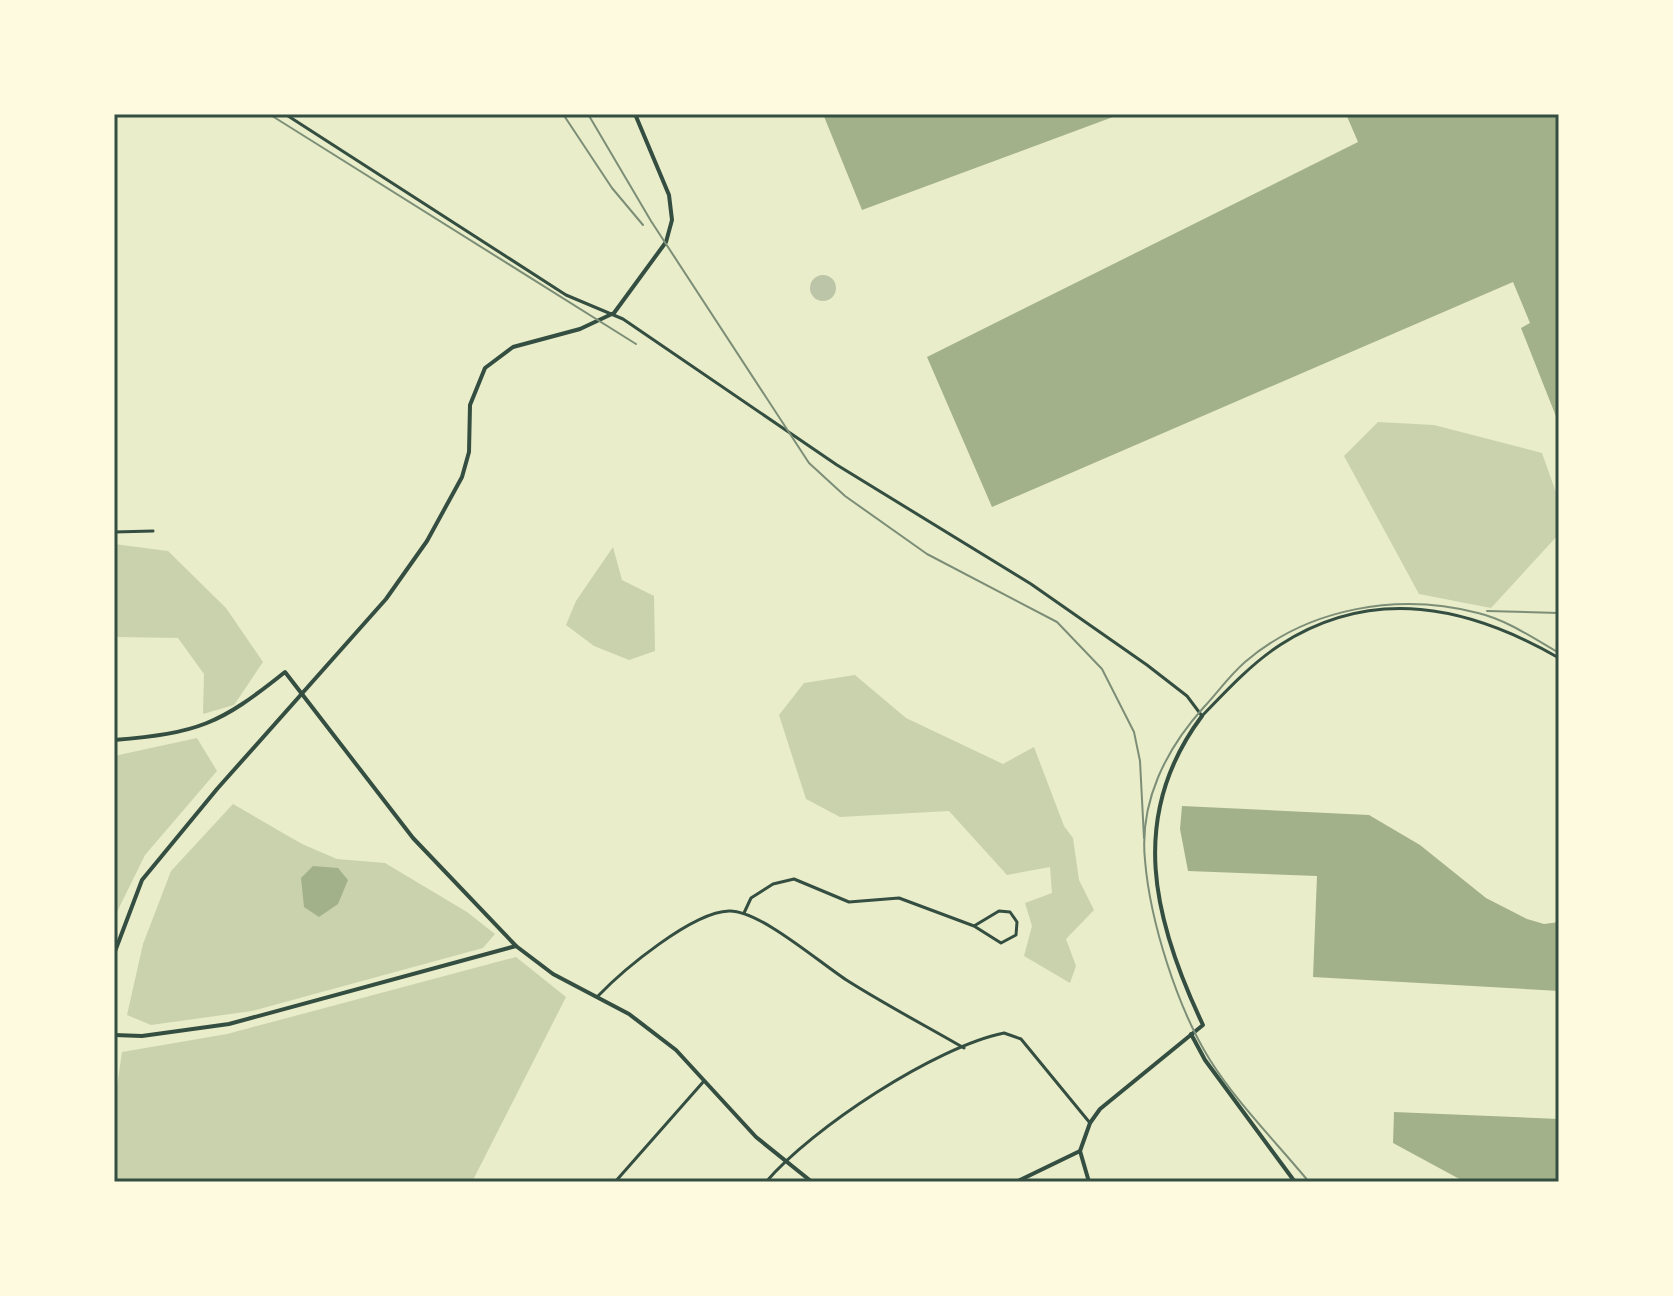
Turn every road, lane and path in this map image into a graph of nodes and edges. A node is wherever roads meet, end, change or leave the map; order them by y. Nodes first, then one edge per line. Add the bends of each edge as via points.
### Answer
1 (285, 114) edge
2 (635, 114) edge
3 (614, 313) junction
4 (153, 531) dead end
5 (114, 532) edge
6 (1559, 658) edge
7 (302, 693) junction
8 (1202, 716) junction
9 (114, 740) edge
10 (744, 913) junction
11 (974, 926) junction
12 (516, 946) junction
13 (114, 954) edge
14 (598, 996) junction
15 (1191, 1034) junction
16 (114, 1035) edge
17 (964, 1048) junction
18 (704, 1081) junction
19 (1090, 1123) junction
20 (1080, 1151) junction
21 (784, 1161) junction
22 (615, 1182) edge
23 (766, 1182) edge
24 (812, 1182) edge
25 (1016, 1182) edge
26 (1089, 1182) edge
27 (1295, 1182) edge

1 - 3 street via 566,295
2 - 3 street via 660,169 672,220 666,242
3 - 7 street via 580,329 513,347 485,368 470,405 469,452 450,504 386,599
3 - 8 street via 837,465 1031,584 1147,665 1187,696
4 - 5 street
6 - 8 street via 1520,635 1467,615 1410,608 1376,611 1317,627 1280,645
7 - 9 street via 285,672 239,709 200,728
7 - 12 street via 413,838
7 - 13 street via 142,880
8 - 15 street via 1166,777 1153,837 1165,921 1182,981 1203,1025
10 - 11 street via 751,898 794,879 849,902 899,898
10 - 14 street via 712,914 689,925
10 - 17 street
11 - 11 street via 1001,943 1016,935 1017,922 1010,912 999,911
12 - 14 street via 553,974
12 - 16 street via 229,1024
14 - 18 street via 676,1050
15 - 19 street via 1110,1099
15 - 27 street
17 - 19 street via 992,1035 1011,1034 1046,1067
17 - 21 street via 864,1099
18 - 21 street
18 - 22 street
19 - 20 street
20 - 25 street
20 - 26 street
21 - 23 street
21 - 24 street

